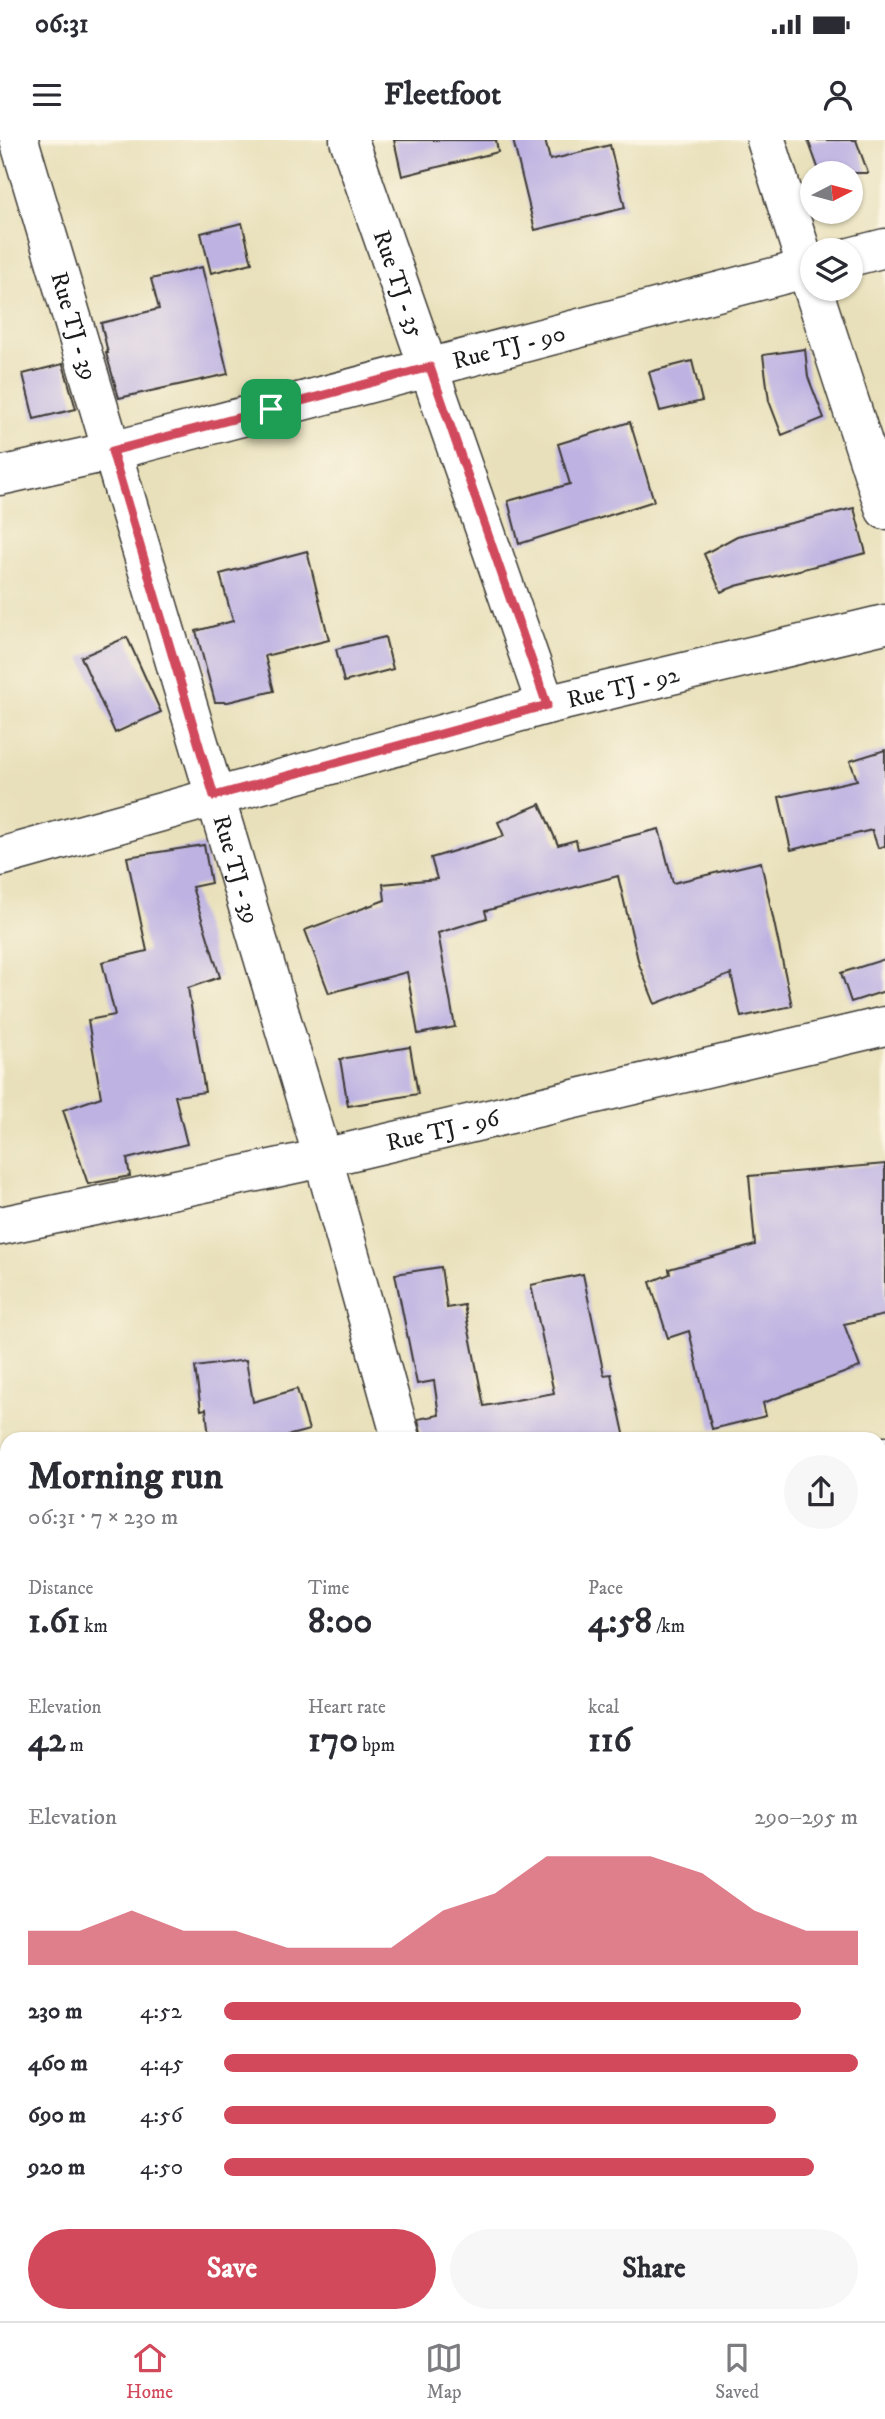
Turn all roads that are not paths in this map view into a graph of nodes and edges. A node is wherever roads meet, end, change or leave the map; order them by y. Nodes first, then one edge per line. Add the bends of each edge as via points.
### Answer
1 (19, 140) edge
2 (349, 140) edge
3 (766, 140) edge
4 (800, 244) edge
5 (885, 248) edge
6 (863, 254) edge
7 (800, 280) edge
8 (819, 301) edge
9 (430, 367) junction
10 (112, 451) junction
11 (0, 476) edge
12 (885, 510) edge
13 (885, 624) edge
14 (547, 705) junction
15 (214, 796) junction
16 (0, 857) edge
17 (885, 1026) edge
18 (323, 1158) junction
19 (0, 1226) edge
20 (399, 1432) edge

1 - 10 street, Rue TJ - 39
2 - 9 street, Rue TJ - 35
3 - 4 street
5 - 6 street
7 - 9 street, Rue TJ - 90
8 - 12 street
9 - 10 street, Rue TJ - 90
9 - 14 street, Rue TJ - 35
10 - 11 street, Rue TJ - 90
10 - 15 street, Rue TJ - 39
13 - 14 street, Rue TJ - 92
14 - 15 street, Rue TJ - 92
15 - 16 street, Rue TJ - 92
15 - 18 street, Rue TJ - 39
17 - 18 street, Rue TJ - 96
18 - 19 street, Rue TJ - 96
18 - 20 street, Rue TJ - 39

